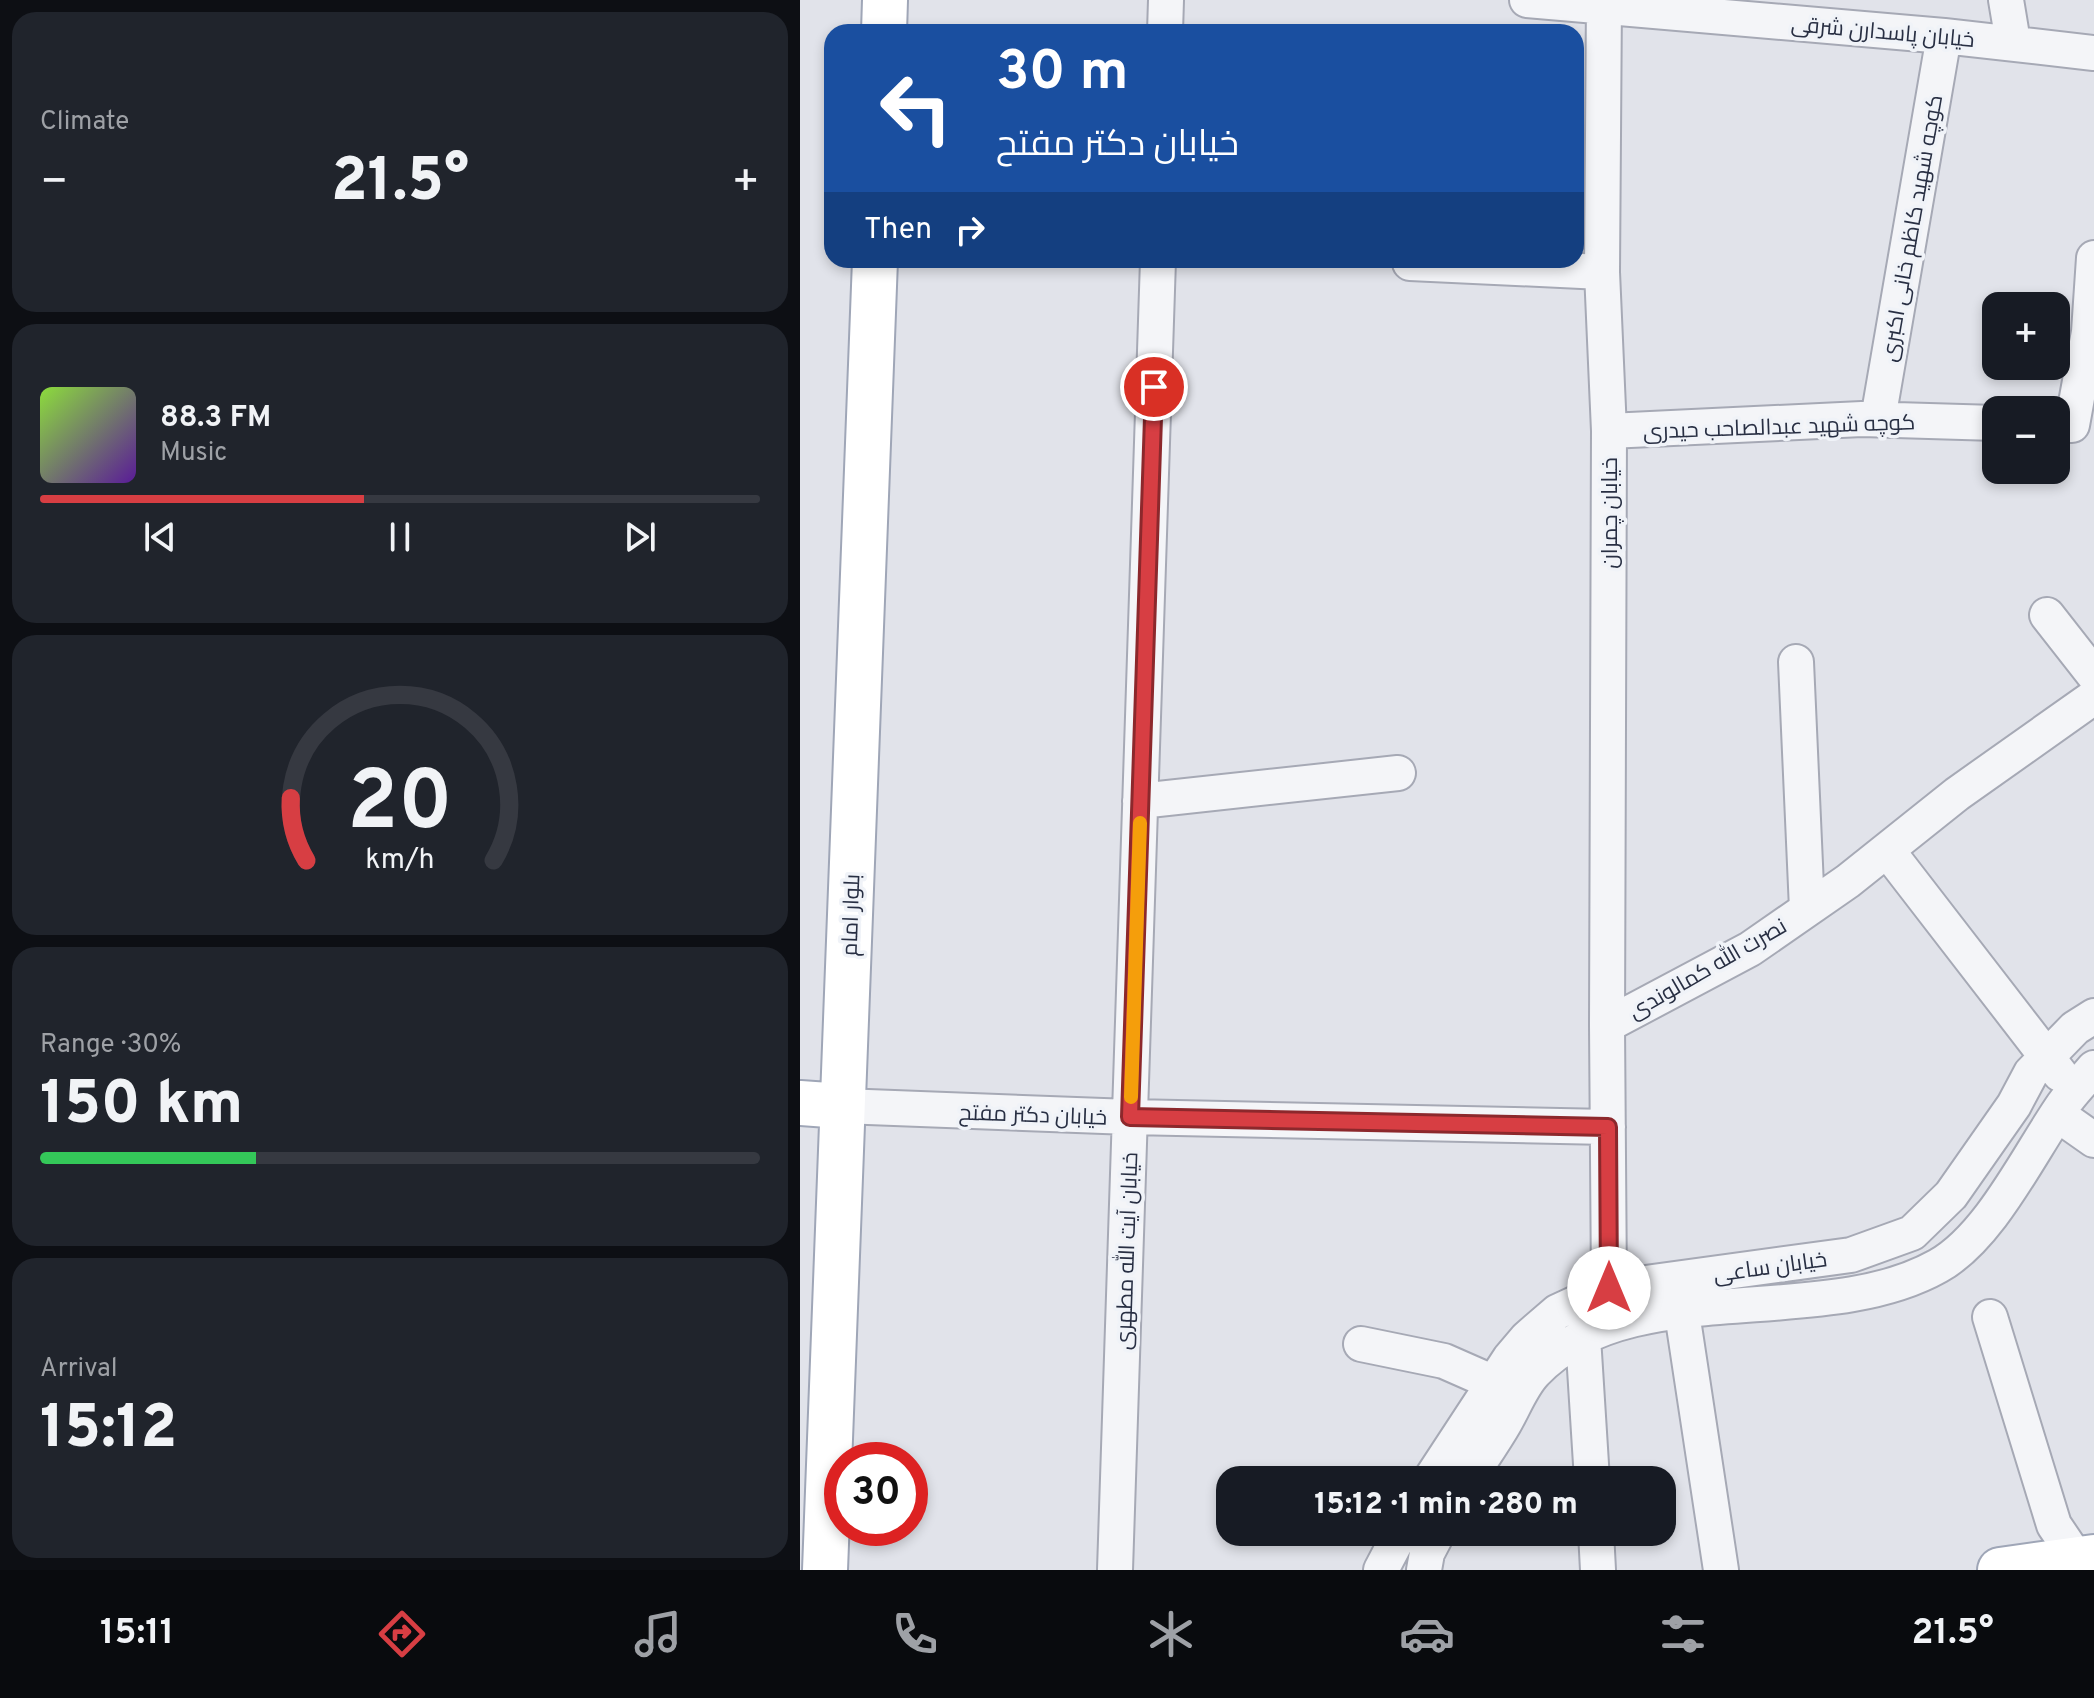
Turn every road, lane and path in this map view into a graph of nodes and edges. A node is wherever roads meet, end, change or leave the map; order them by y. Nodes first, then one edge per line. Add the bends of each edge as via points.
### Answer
1 (885, 0) edge
2 (1166, 0) edge
3 (1527, 0) edge
4 (2006, 0) edge
5 (1604, 3) edge
6 (884, 24) edge
7 (1165, 24) edge
8 (1944, 36) junction
9 (2013, 42) junction
10 (2094, 53) edge
11 (2094, 258) edge
12 (874, 268) edge
13 (1158, 268) edge
14 (1517, 268) edge
15 (1602, 272) junction
16 (1878, 419) junction
17 (1982, 423) edge
18 (2074, 425) edge
19 (1609, 431) junction
20 (2047, 615) dead end
21 (1796, 662) dead end
22 (2094, 675) edge
23 (2094, 697) edge
24 (1398, 773) dead end
25 (1140, 801) junction
26 (1887, 850) junction
27 (1807, 909) junction
28 (2094, 1016) edge
29 (1607, 1025) junction
30 (2046, 1057) junction
31 (2075, 1091) edge
32 (821, 1105) edge
33 (1130, 1117) junction
34 (1608, 1127) junction
35 (2094, 1140) edge
36 (1609, 1288) junction
37 (1682, 1313) junction
38 (1990, 1317) dead end
39 (1583, 1337) junction
40 (1361, 1344) dead end
41 (1494, 1383) junction
42 (1439, 1466) edge
43 (1476, 1466) edge
44 (1591, 1466) edge
45 (1394, 1546) edge
46 (1431, 1546) edge
47 (1597, 1546) edge
48 (2086, 1558) edge
49 (825, 1570) edge
50 (1115, 1570) edge
51 (1381, 1570) edge
52 (1424, 1570) edge
53 (1598, 1570) edge
54 (1721, 1570) edge
55 (2000, 1570) edge

1 - 6 main road
2 - 7 street
3 - 5 street, خیابان پاسدارن شرقی
4 - 9 street
5 - 8 street, خیابان پاسدارن شرقی
5 - 15 street, خیابان چمران
8 - 9 street, خیابان پاسدارن شرقی
8 - 16 street, کوچه شهید کاظم خانی اکبری
9 - 10 street, خیابان پاسدارن شرقی
11 - 18 street
12 - 32 main road, بلوار امام
13 - 25 street, خیابان آیت الله مطهری
14 - 15 street
15 - 19 street, خیابان چمران
16 - 17 street, کوچه شهید عبدالصاحب حیدری
16 - 19 street, کوچه شهید عبدالصاحب حیدری
19 - 29 street, خیابان چمران
20 - 22 street
21 - 27 street
23 - 26 street, نصرت الله کمالوندی
24 - 25 street
25 - 33 street, خیابان آیت الله مطهری
26 - 27 street, نصرت الله کمالوندی
26 - 30 street
27 - 29 street, نصرت الله کمالوندی via 1750,949
28 - 30 street, خیابان ساعی
29 - 34 street, نصرت الله کمالوندی
30 - 31 street
30 - 36 street, خیابان ساعی via 1951,1195 1912,1233 1851,1255
31 - 35 street
31 - 37 street, خیابان ساعی via 1966,1248 1937,1268 1879,1289
32 - 33 street, خیابان دکتر مفتح
32 - 49 main road, بلوار امام
33 - 34 street, خیابان دکتر مفتح
33 - 50 street, خیابان آیت الله مطهری
34 - 36 street, نصرت الله کمالوندی
36 - 41 street, خیابان ساعی via 1557,1312 1527,1338
37 - 39 street, خیابان ساعی via 1652,1315
37 - 54 street
38 - 48 street via 2054,1525
39 - 43 street, خیابان ساعی via 1562,1347 1532,1374
39 - 44 street
40 - 41 street via 1444,1361
41 - 42 street, خیابان ساعی
45 - 51 street
46 - 52 street
47 - 53 street
48 - 55 main road

